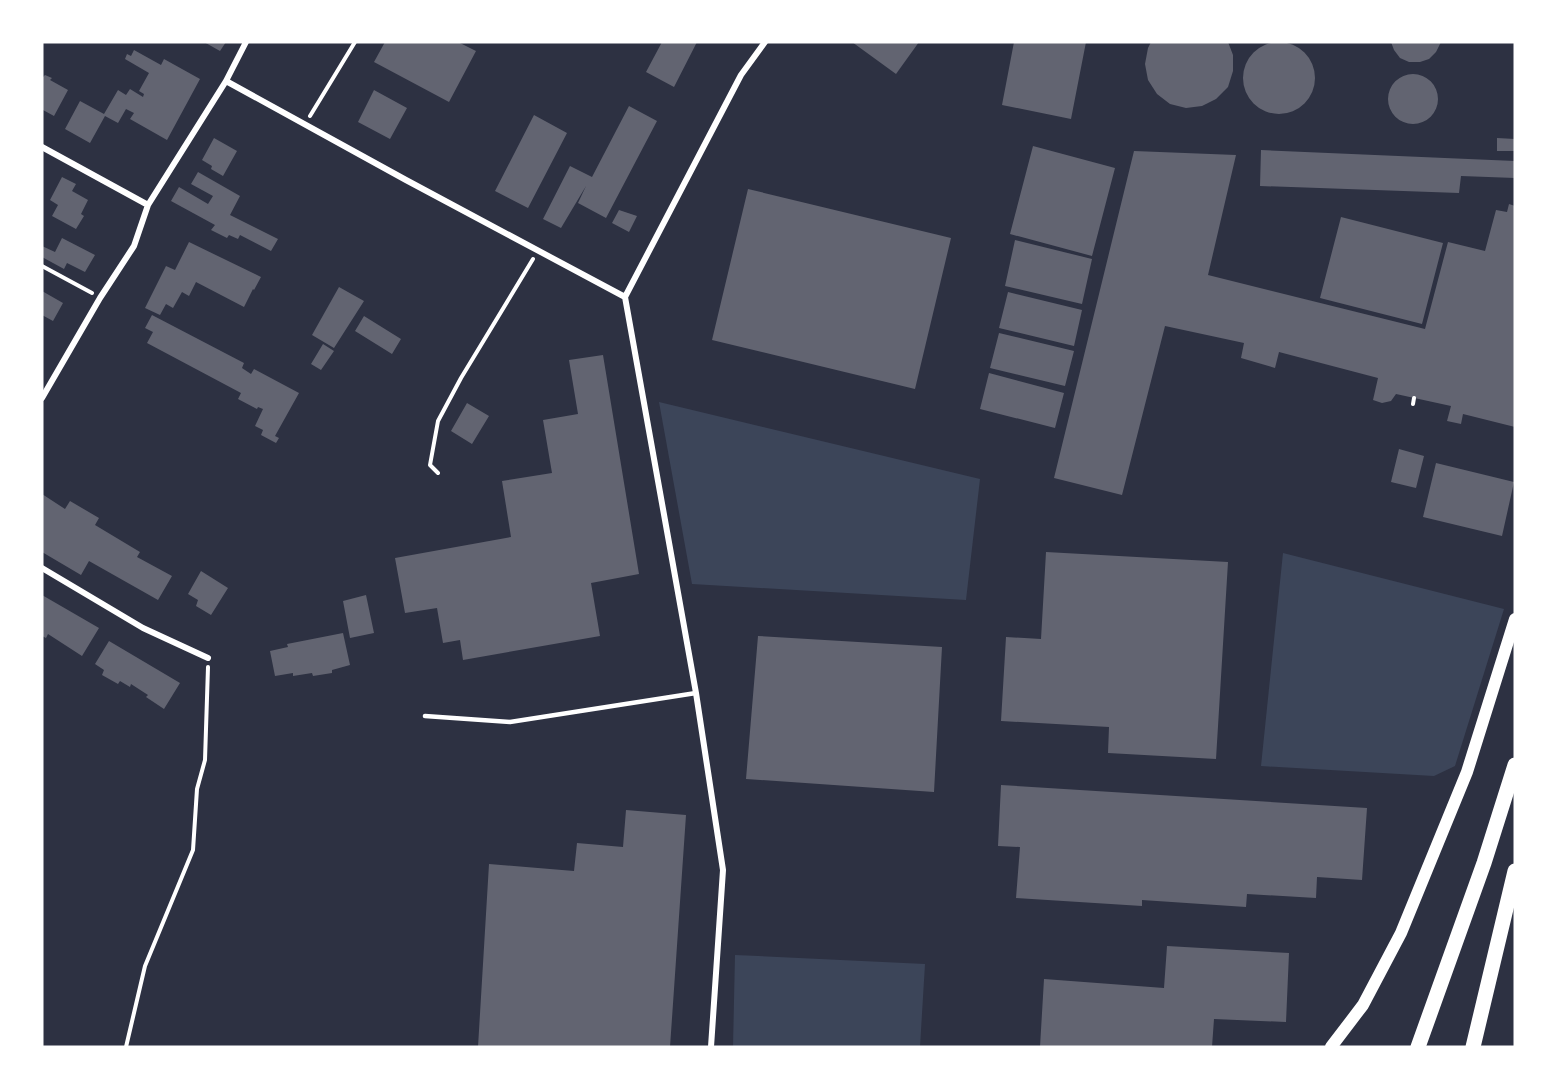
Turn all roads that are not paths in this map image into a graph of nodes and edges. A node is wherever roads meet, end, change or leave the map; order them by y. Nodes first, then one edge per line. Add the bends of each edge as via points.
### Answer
1 (246, 42) edge
2 (765, 42) edge
3 (226, 81) junction
4 (42, 147) edge
5 (148, 205) junction
6 (625, 297) junction
7 (42, 398) edge
8 (42, 568) edge
9 (1515, 619) edge
10 (208, 658) road end
11 (696, 693) junction
12 (425, 716) dead end
13 (1515, 765) edge
14 (1515, 871) edge
15 (711, 1047) edge
16 (1331, 1047) edge
17 (1418, 1047) edge
18 (1473, 1047) edge

1 - 3 street
2 - 6 street via 741,75
3 - 5 street
3 - 6 street
4 - 5 street
5 - 7 street via 134,246
6 - 11 street
8 - 10 street via 143,628
9 - 16 main road via 1467,772 1401,933 1363,1005
11 - 12 lane via 510,722
11 - 15 street via 723,870
13 - 17 highway
14 - 18 highway

